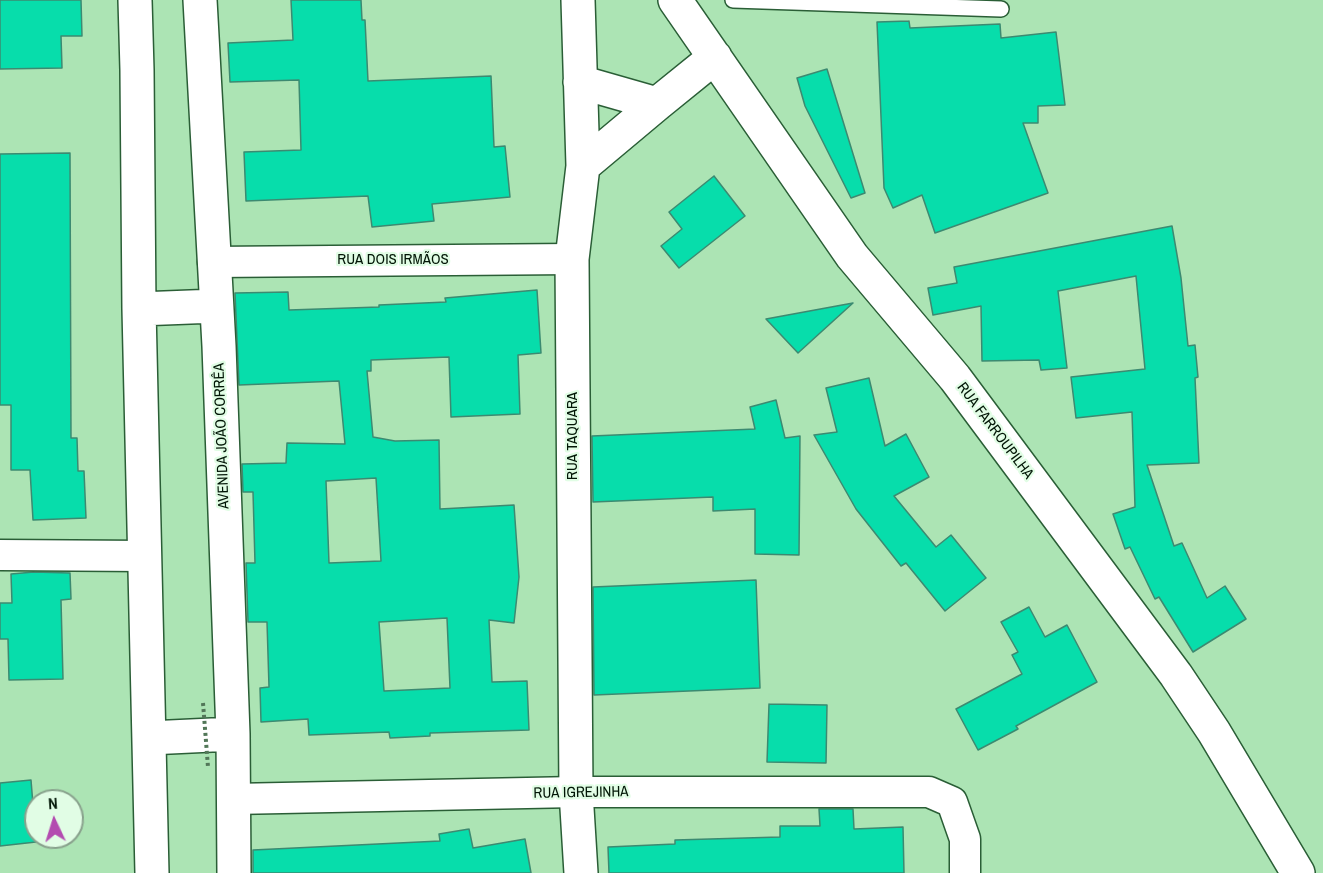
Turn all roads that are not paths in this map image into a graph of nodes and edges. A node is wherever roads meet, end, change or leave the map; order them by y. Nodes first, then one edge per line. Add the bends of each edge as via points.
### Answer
1 (135, 0) edge
2 (200, 0) edge
3 (578, 0) edge
4 (675, 0) edge
5 (733, 0) edge
6 (1001, 9) dead end
7 (715, 57) junction
8 (580, 82) junction
9 (657, 104) junction
10 (583, 166) junction
11 (572, 259) junction
12 (213, 262) junction
13 (216, 306) junction
14 (139, 309) junction
15 (0, 555) edge
16 (145, 556) junction
17 (232, 734) junction
18 (149, 738) junction
19 (576, 792) junction
20 (233, 799) junction
21 (152, 873) edge
22 (234, 873) edge
23 (581, 873) edge
24 (965, 873) edge
25 (1298, 873) edge

1 - 14 street
2 - 12 street, AVENIDA JOÃO CORRÊA
3 - 8 street, RUA TAQUARA
4 - 7 street, RUA FARROUPILHA
5 - 6 lane
7 - 9 street
7 - 25 street, RUA FARROUPILHA via 852,256 955,378 1176,675
8 - 9 street
8 - 10 street, RUA TAQUARA
9 - 10 street
10 - 11 street, RUA TAQUARA
11 - 12 street, RUA DOIS IRMÃOS
11 - 19 street, RUA TAQUARA
12 - 13 street, AVENIDA JOÃO CORRÊA
13 - 14 street
13 - 17 street, AVENIDA JOÃO CORRÊA
14 - 16 street
15 - 16 street
16 - 18 street
17 - 18 street
17 - 20 street, AVENIDA JOÃO CORRÊA
18 - 21 street
19 - 20 street, RUA IGREJINHA
19 - 23 street, RUA TAQUARA
19 - 24 street, RUA IGREJINHA via 929,792 952,802 964,839
20 - 22 street, AVENIDA JOÃO CORRÊA

